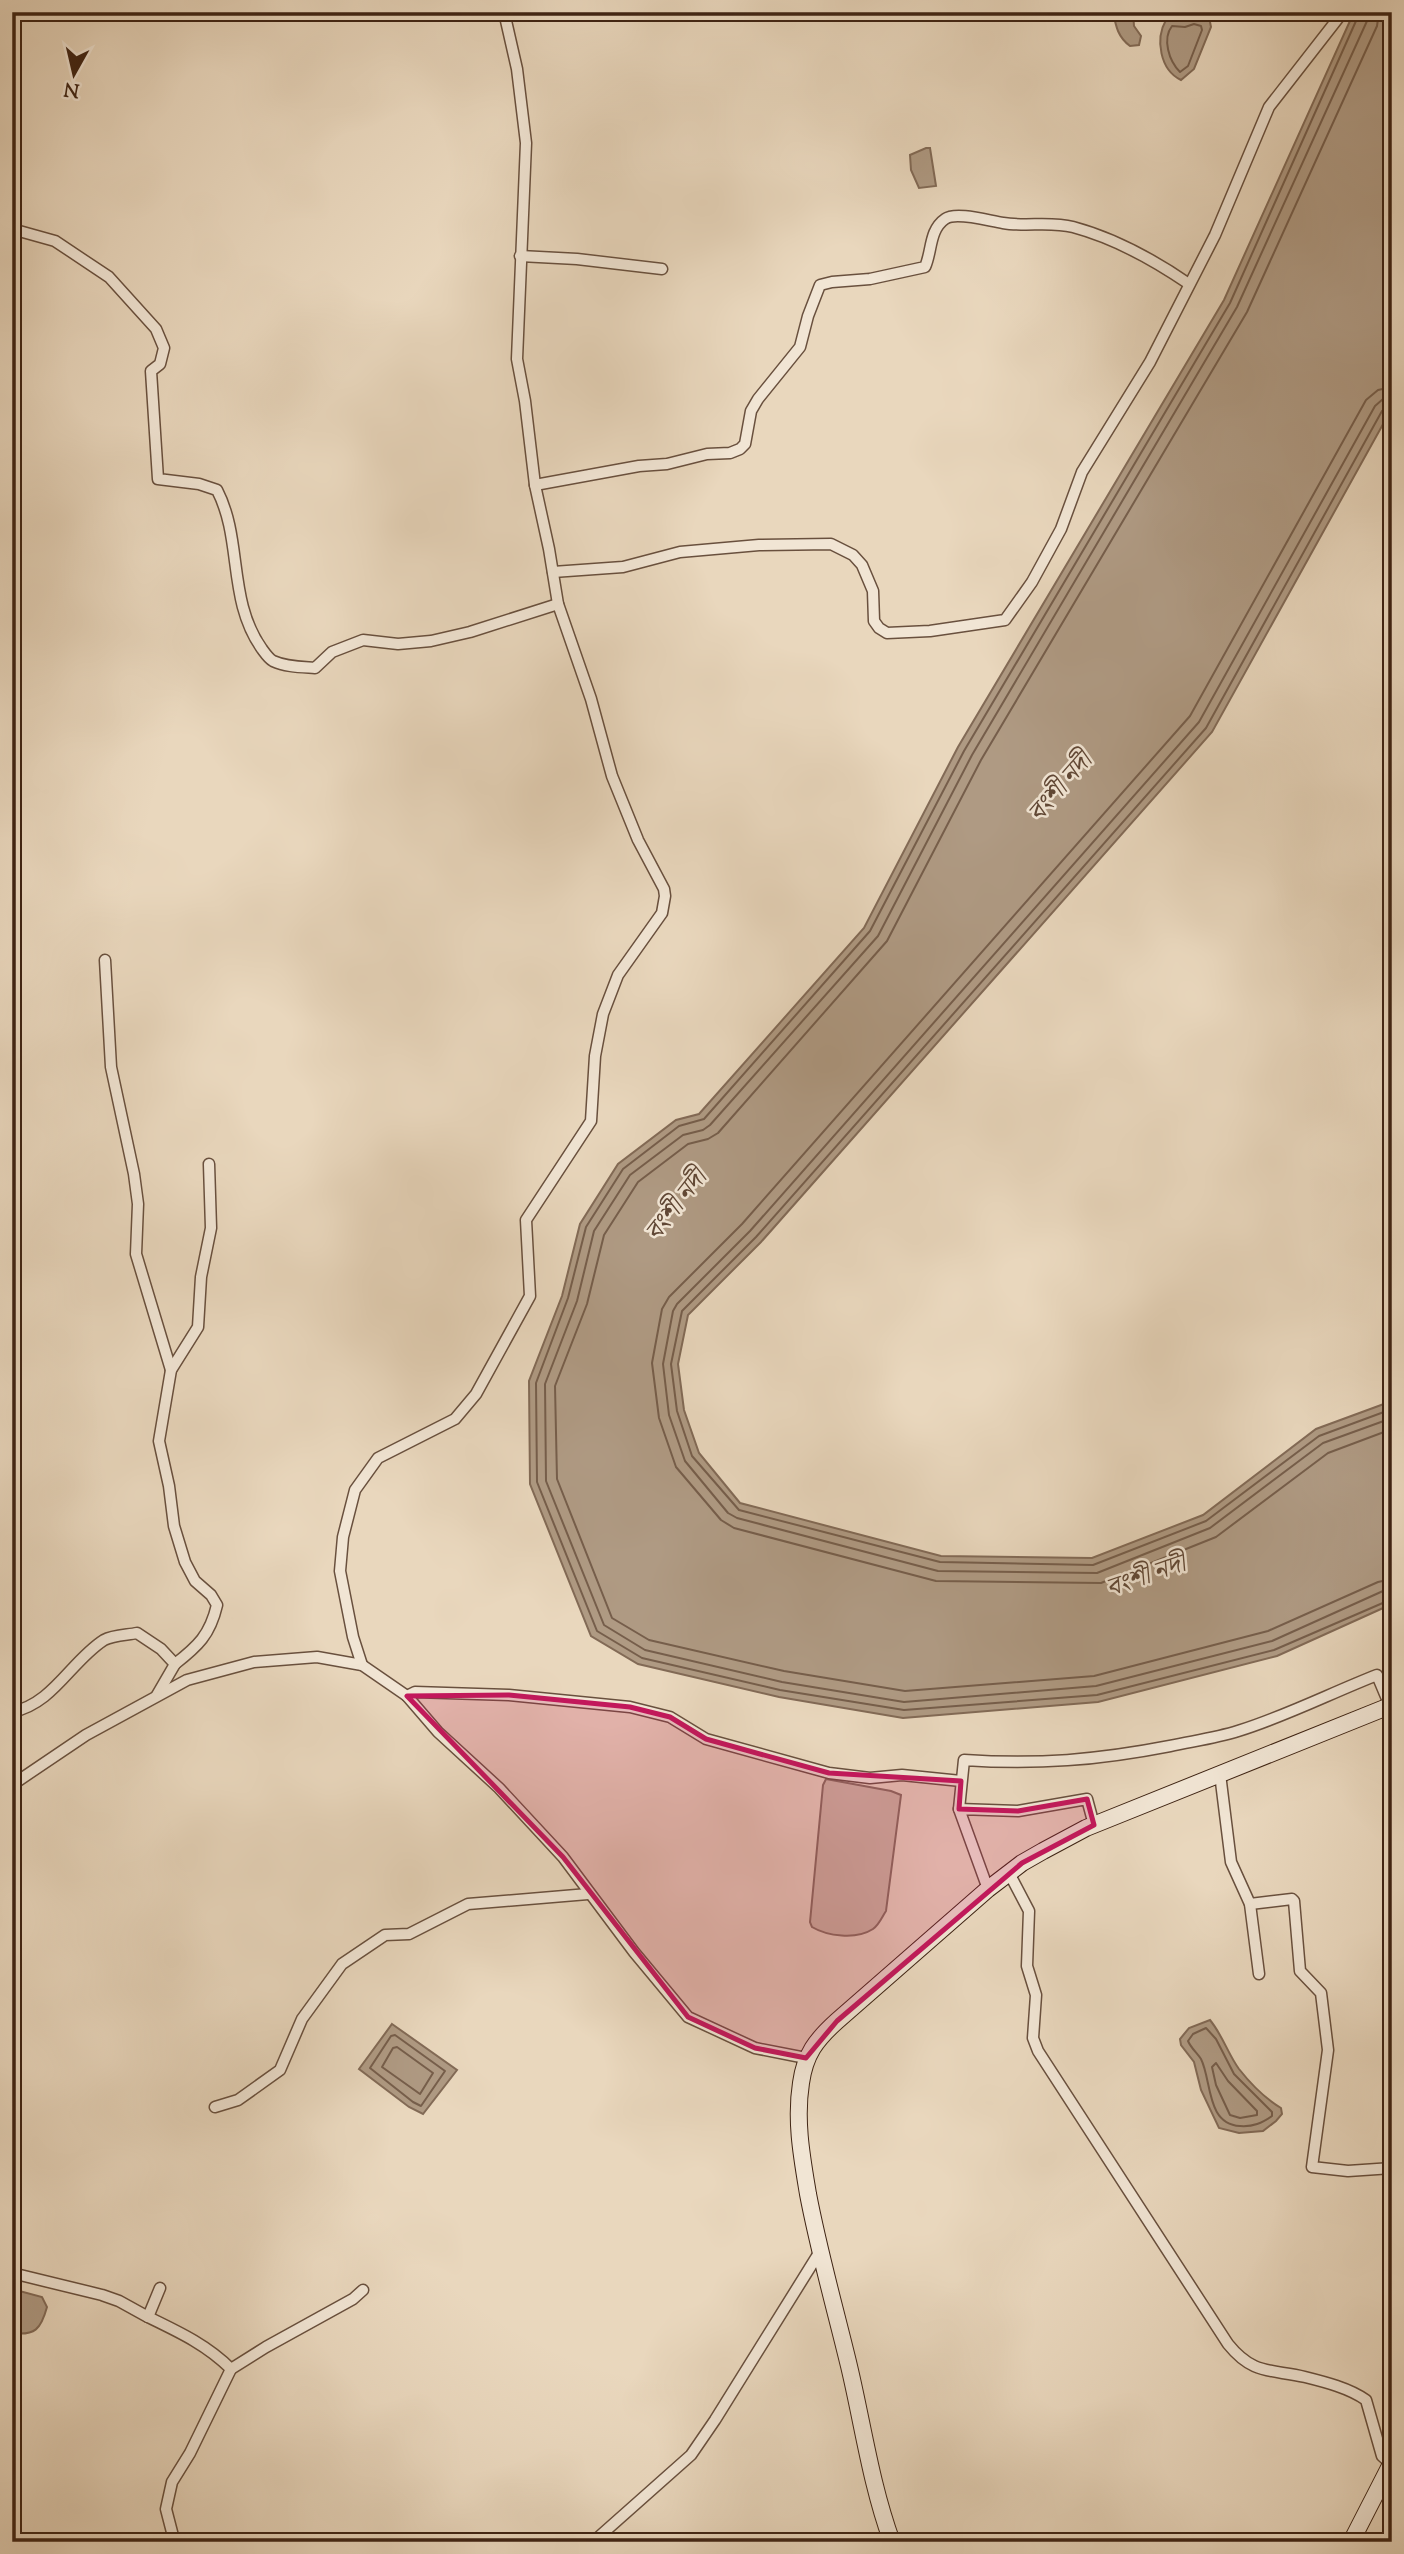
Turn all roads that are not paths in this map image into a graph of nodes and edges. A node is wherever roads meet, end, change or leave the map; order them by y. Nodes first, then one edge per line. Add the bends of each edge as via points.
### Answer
1 (504, 12) edge
2 (1343, 12) edge
3 (12, 229) edge
4 (520, 256) junction
5 (662, 269) dead end
6 (1189, 284) junction
7 (535, 485) junction
8 (553, 572) junction
9 (558, 604) junction
10 (105, 960) dead end
11 (209, 1164) dead end
12 (171, 1370) junction
13 (175, 1664) junction
14 (362, 1665) junction
15 (157, 1695) junction
16 (407, 1696) junction
17 (1391, 1706) edge
18 (12, 1712) edge
19 (1220, 1774) junction
20 (961, 1782) junction
21 (12, 1785) edge
22 (959, 1809) junction
23 (1094, 1825) junction
24 (1009, 1873) junction
25 (988, 1889) junction
26 (588, 1894) junction
27 (1250, 1904) junction
28 (1259, 1974) dead end
29 (806, 2058) junction
30 (215, 2107) dead end
31 (1392, 2168) edge
32 (819, 2253) junction
33 (12, 2273) edge
34 (160, 2288) dead end
35 (363, 2290) dead end
36 (149, 2317) junction
37 (231, 2370) junction
38 (1391, 2463) edge
39 (170, 2542) edge
40 (593, 2542) edge
41 (892, 2542) edge
42 (1351, 2542) edge

1 - 4 street via 526,143
2 - 6 street via 1269,107 1215,235
3 - 9 street via 55,241 110,277 156,329 164,348 160,364 151,371 158,479 217,489 225,506 243,612 270,660 315,668 332,652 363,640 398,644 431,640
4 - 5 street
4 - 7 street via 517,359
6 - 7 street via 1164,266 1072,226 953,216 936,229 925,267 820,285 800,347 758,399 740,449
6 - 8 street via 1150,362 1082,472 1050,551 1005,620 887,633 874,621 873,592 862,565 831,544 680,552 623,567
7 - 8 street
8 - 9 street
9 - 14 street via 612,776 664,888 664,905 618,975 603,1014 591,1122 526,1220 530,1296 476,1394 455,1419 377,1458 355,1490 340,1571
10 - 12 street via 111,1067 138,1204 136,1254
11 - 12 street via 211,1228 201,1277 198,1327
12 - 13 street via 159,1440 174,1526 195,1581 217,1605 213,1623 197,1647
13 - 15 street
13 - 18 street via 137,1633 106,1639 50,1693
14 - 15 street via 317,1657 254,1662 187,1680
14 - 16 street
15 - 21 street
16 - 20 street via 415,1692 509,1695 630,1707 670,1717 706,1739 830,1773
16 - 26 street via 563,1857
17 - 19 street
17 - 20 street via 1377,1675 1250,1727 1211,1738 1055,1763 964,1760
19 - 23 street
19 - 27 street via 1231,1862
20 - 22 street
22 - 23 street via 1018,1811 1087,1799
22 - 25 street
23 - 24 street
24 - 25 street
24 - 38 street via 1029,1911 1027,1966 1035,1995 1033,2038 1096,2141 1239,2358 1260,2370 1356,2393 1366,2400 1382,2456
25 - 29 street via 821,2036
26 - 29 street via 688,2017 755,2048
26 - 30 street via 468,1904 409,1934 385,1935 342,1964 302,2019 280,2070 238,2099
27 - 28 street
27 - 31 street via 1294,1901 1300,1971 1321,1993 1328,2050 1312,2167 1348,2171
29 - 32 street via 798,2132
32 - 40 street via 691,2455
32 - 41 street via 876,2494
33 - 36 street via 102,2295
34 - 36 street
35 - 37 street
36 - 37 street via 188,2335
37 - 39 street via 173,2482 166,2509 173,2536
38 - 42 street

